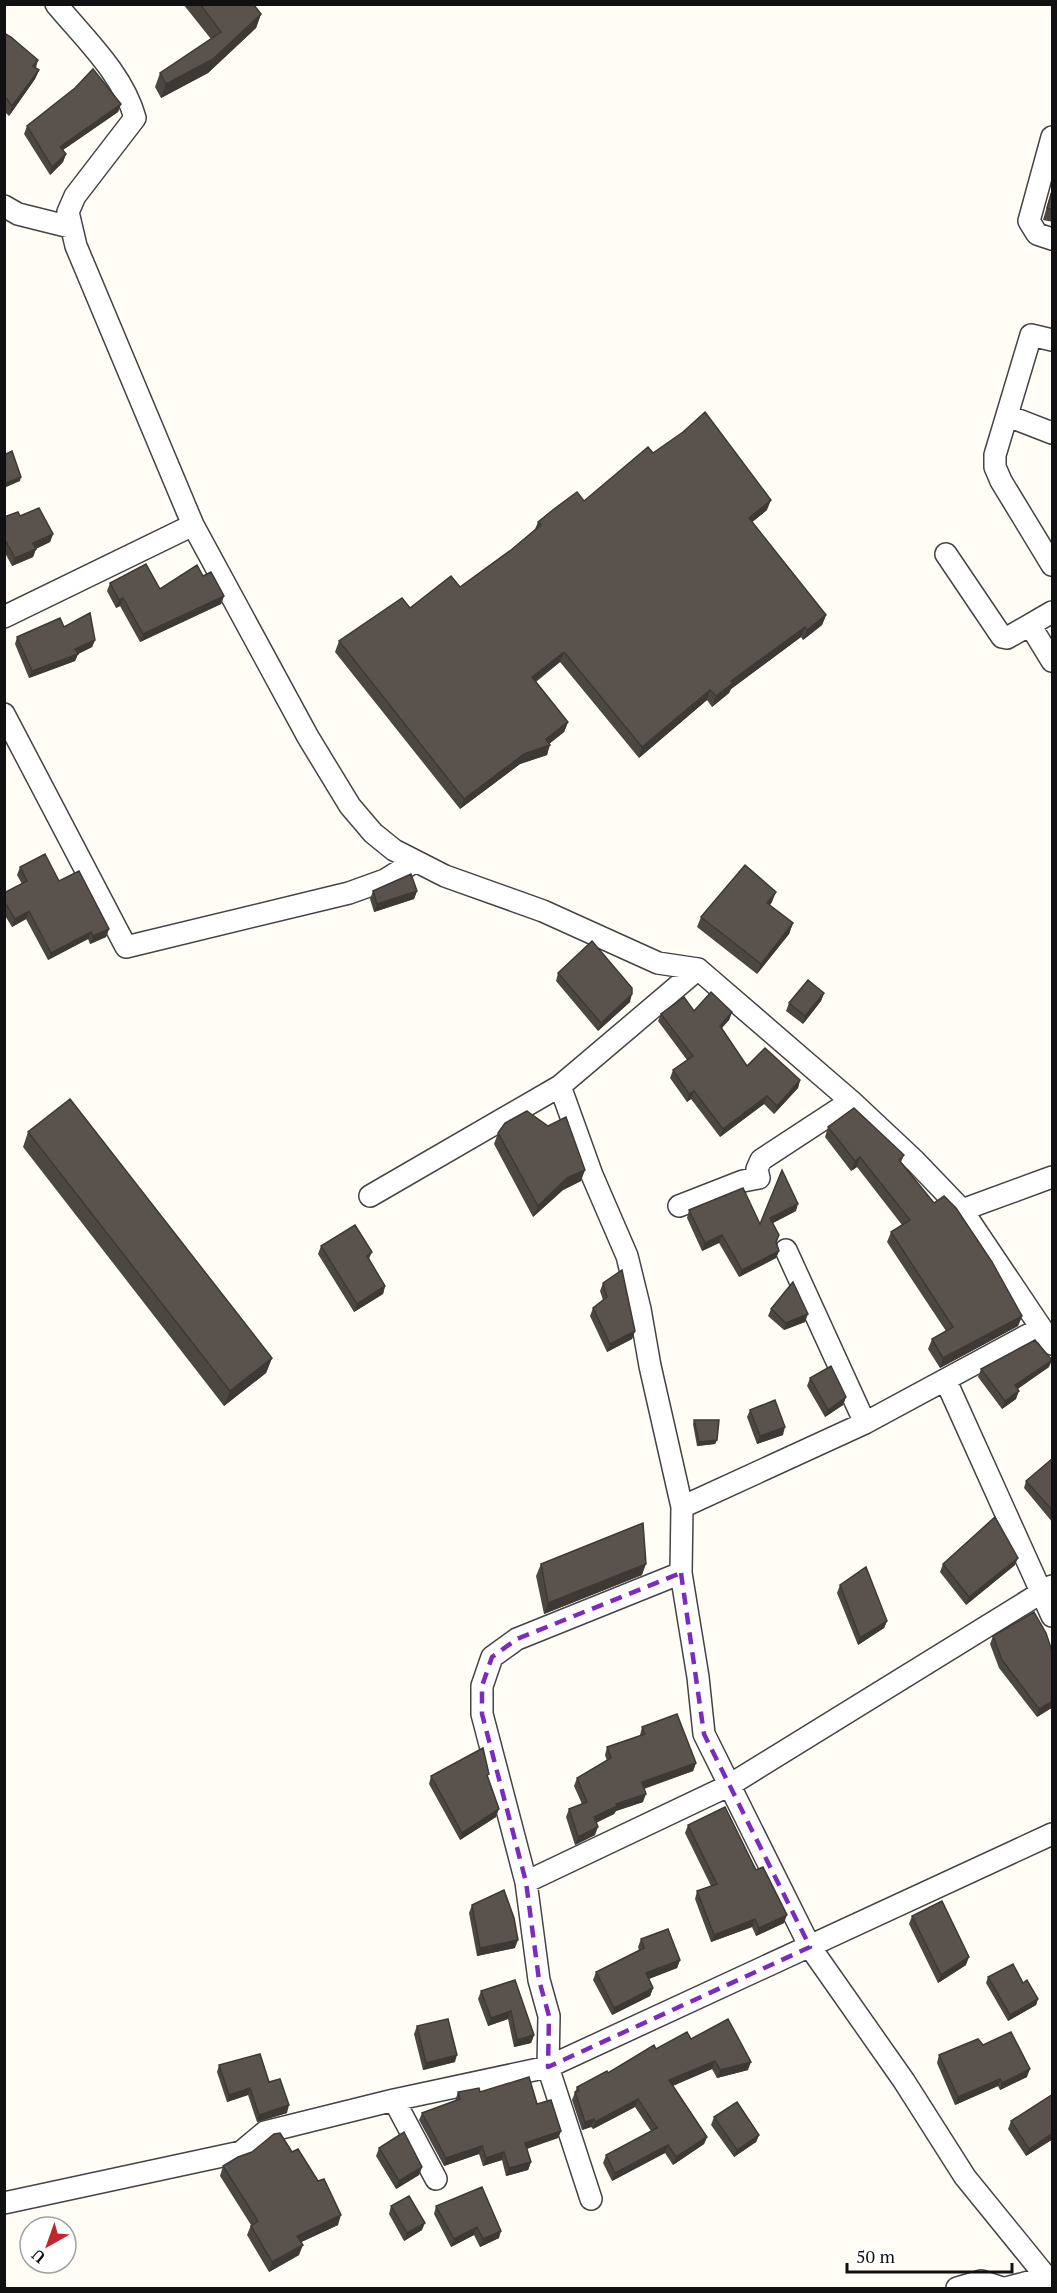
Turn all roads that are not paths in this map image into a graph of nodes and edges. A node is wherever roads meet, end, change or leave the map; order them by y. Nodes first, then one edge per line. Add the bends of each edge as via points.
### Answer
1 (56, 4) edge
2 (1051, 146) edge
3 (4, 206) edge
4 (70, 227) junction
5 (1053, 239) edge
6 (1053, 340) edge
7 (1008, 416) junction
8 (1053, 433) edge
9 (193, 525) junction
10 (946, 554) dead end
11 (1053, 565) edge
12 (1053, 612) edge
13 (4, 616) edge
14 (1029, 626) junction
15 (1053, 661) edge
16 (4, 714) edge
17 (414, 862) junction
18 (698, 969) junction
19 (560, 1086) junction
20 (851, 1101) junction
21 (1053, 1177) edge
22 (370, 1196) dead end
23 (679, 1206) dead end
24 (962, 1210) junction
25 (786, 1250) dead end
26 (1047, 1336) edge
27 (946, 1381) junction
28 (865, 1423) junction
29 (682, 1507) junction
30 (681, 1572) junction
31 (1047, 1590) edge
32 (1053, 1616) edge
33 (728, 1786) junction
34 (1053, 1834) edge
35 (526, 1882) junction
36 (810, 1947) junction
37 (548, 2067) junction
38 (394, 2100) junction
39 (436, 2179) dead end
40 (591, 2199) dead end
41 (4, 2203) edge
42 (1050, 2281) edge
43 (957, 2289) edge
44 (1004, 2289) edge

1 - 4 street via 116,78 135,118 75,196 68,212
2 - 5 street via 1029,221 1038,234
3 - 4 street via 18,214
4 - 9 street
6 - 7 street via 1031,335
7 - 8 street
7 - 11 street via 995,467
9 - 13 street
9 - 17 street via 308,737 350,806 373,833
10 - 14 street via 1002,637
12 - 14 street
14 - 15 street
16 - 17 street via 126,947 349,893 385,880
17 - 18 street via 543,911 657,963
18 - 19 street
18 - 20 street
19 - 22 street
19 - 29 street via 627,1256
20 - 23 street via 761,1160 759,1178
20 - 24 street
21 - 24 street
24 - 26 street
25 - 28 street
26 - 27 street
27 - 28 street
27 - 31 street
28 - 29 street
29 - 30 street
30 - 33 street via 704,1734
30 - 35 street via 517,1639 492,1657 482,1686 482,1714
31 - 32 street
31 - 33 street
33 - 35 street
33 - 36 street
34 - 36 street
35 - 37 street via 539,1980 549,2016
36 - 37 street
36 - 42 street via 904,2081 965,2177
37 - 38 street
37 - 40 street
38 - 39 street
38 - 41 street via 265,2132 241,2152
42 - 44 street
43 - 44 street via 981,2281

